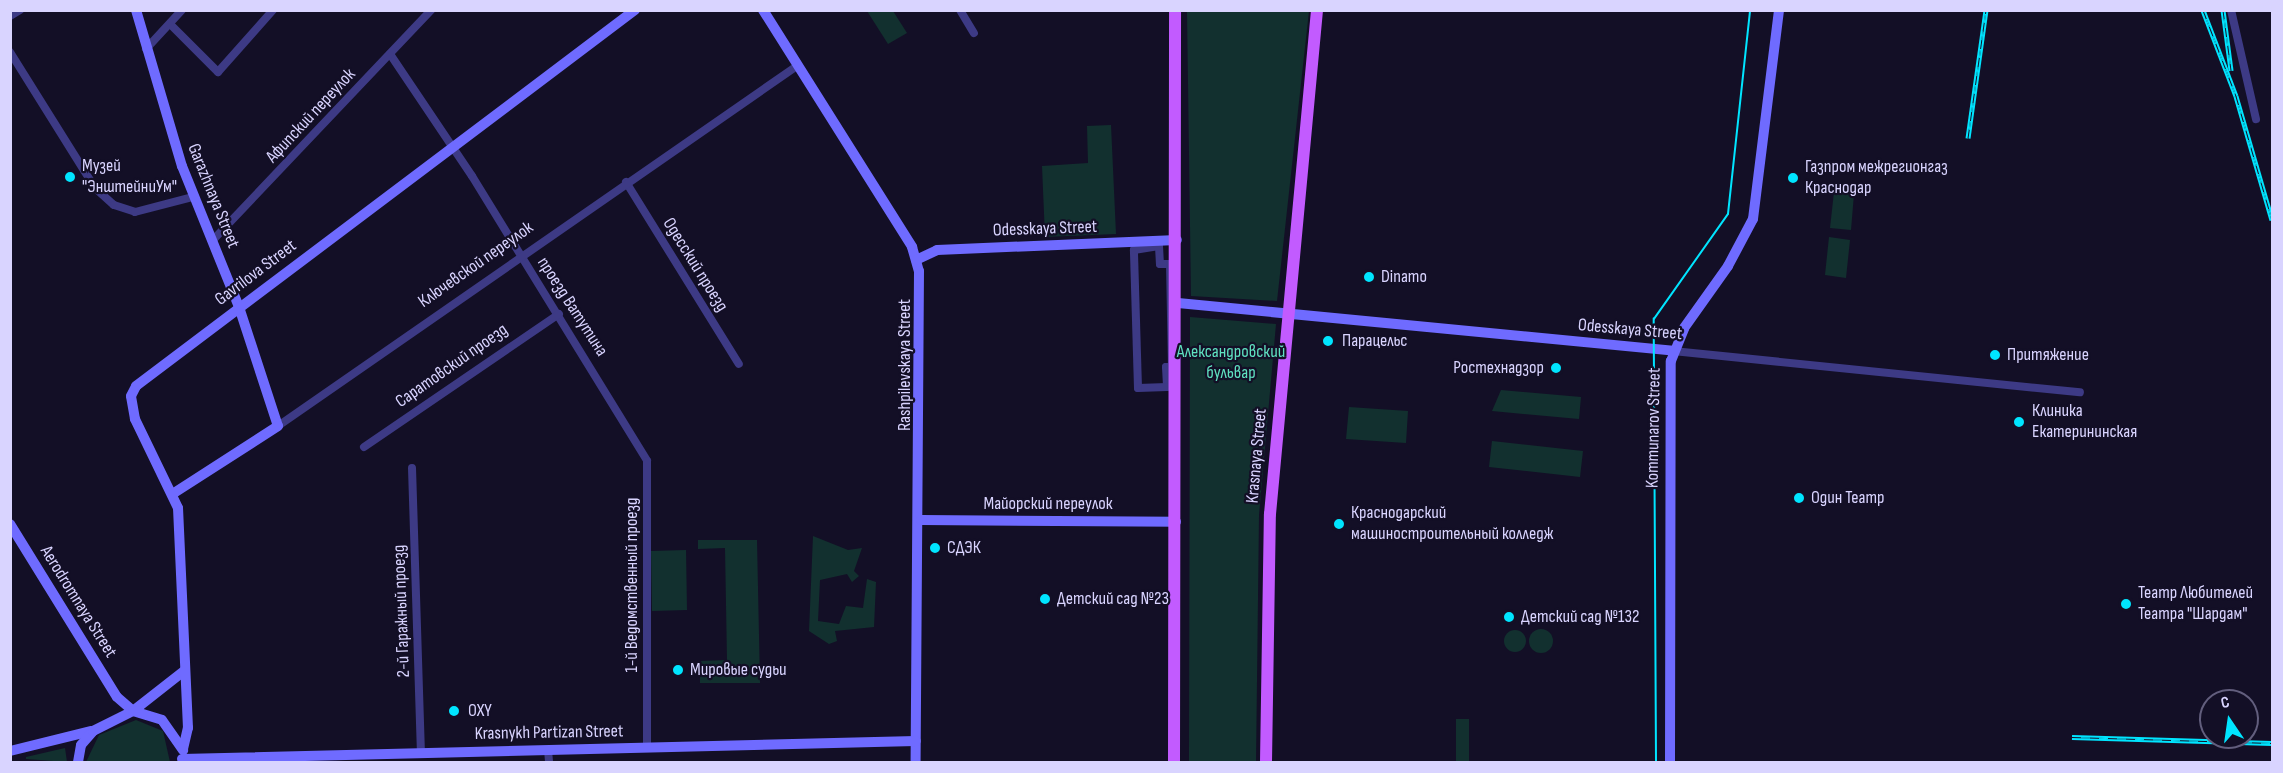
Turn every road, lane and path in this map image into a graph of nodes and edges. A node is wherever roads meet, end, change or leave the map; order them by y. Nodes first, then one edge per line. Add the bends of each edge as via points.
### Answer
1 (20, 10) edge
2 (136, 10) edge
3 (182, 10) edge
4 (273, 10) edge
5 (430, 10) edge
6 (635, 10) edge
7 (763, 10) edge
8 (960, 10) edge
9 (1175, 10) edge
10 (1317, 10) edge
11 (1779, 10) edge
12 (2231, 10) edge
13 (10, 16) edge
14 (170, 24) junction
15 (974, 33) dead end
16 (146, 49) junction
17 (10, 52) edge
18 (390, 54) junction
19 (797, 66) junction
20 (2256, 119) dead end
21 (453, 146) junction
22 (626, 182) junction
23 (193, 197) junction
24 (213, 240) junction
25 (1177, 240) junction
26 (1134, 249) joint
27 (519, 254) junction
28 (916, 260) junction
29 (1178, 303) junction
30 (239, 307) junction
31 (559, 314) junction
32 (1286, 315) junction
33 (1673, 351) junction
34 (738, 364) dead end
35 (2080, 392) dead end
36 (278, 426) junction
37 (629, 426) joint
38 (364, 447) dead end
39 (412, 468) dead end
40 (174, 493) junction
41 (921, 520) junction
42 (1176, 522) junction
43 (10, 524) edge
44 (184, 671) junction
45 (117, 697) junction
46 (133, 711) junction
47 (111, 719) junction
48 (93, 731) junction
49 (916, 741) junction
50 (648, 747) junction
51 (548, 750) junction
52 (10, 751) edge
53 (421, 753) junction
54 (182, 757) edge
55 (78, 762) edge
56 (549, 762) edge
57 (916, 762) edge
58 (1174, 762) edge
59 (1266, 762) edge
60 (1670, 762) edge

1 - 13 street
2 - 16 street, Garazhnaya Street
3 - 14 street
4 - 14 street via 218,72
5 - 18 street, Афипский переулок
6 - 21 street, Gavrilova Street
7 - 19 street, Rashpilevskaya Street
8 - 15 street
9 - 25 main road
10 - 32 main road, Krasnaya Street
11 - 33 street, Kommunarov Street via 1753,219
12 - 20 street
14 - 16 street
16 - 23 street, Garazhnaya Street
17 - 23 street via 95,188 114,205 135,212
18 - 21 street, проезд Ватутина
18 - 24 street, Афипский переулок
19 - 22 street, Ключевской переулок
19 - 28 street, Rashpilevskaya Street
21 - 27 street, проезд Ватутина
21 - 30 street, Gavrilova Street
22 - 27 street, Ключевской переулок
22 - 34 street, Одесский проезд
23 - 24 street, Garazhnaya Street
24 - 30 street, Garazhnaya Street
25 - 28 street, Odesskaya Street via 937,250
25 - 29 main road
26 - 26 street via 1138,388 1167,387 1166,367 1172,367 1170,264 1160,264 1159,246
27 - 31 street, проезд Ватутина
27 - 36 street, Ключевской переулок
28 - 41 street, Rashpilevskaya Street via 921,291
29 - 32 street, Odesskaya Street
29 - 42 main road
30 - 36 street, Garazhnaya Street
30 - 40 street, Gavrilova Street via 148,374 131,396 135,419
31 - 37 street, проезд Ватутина
31 - 38 street, Саратовский проезд
32 - 33 street, Odesskaya Street
32 - 59 main road, Krasnaya Street via 1270,514
33 - 35 street, Odesskaya Street
33 - 60 street, Kommunarov Street
36 - 40 street, Ключевской переулок
37 - 50 street, 1-й Ведомственный проезд via 647,461
39 - 53 street, 2-й Гаражный проезд
40 - 44 street, Gavrilova Street
41 - 42 street, Майорский переулок
41 - 49 street, Rashpilevskaya Street
42 - 58 main road
43 - 45 street, Aerodromnaya Street
44 - 46 street
44 - 54 street, Gavrilova Street via 188,728
45 - 46 street, Aerodromnaya Street
45 - 47 street
46 - 47 street
46 - 54 street via 162,720
47 - 48 street
48 - 52 street
48 - 55 street via 81,745
49 - 50 street, Krasnykh Partizan Street
49 - 57 street, Rashpilevskaya Street
50 - 51 street, Krasnykh Partizan Street
51 - 53 street, Krasnykh Partizan Street
51 - 56 street
53 - 54 street, Krasnykh Partizan Street

